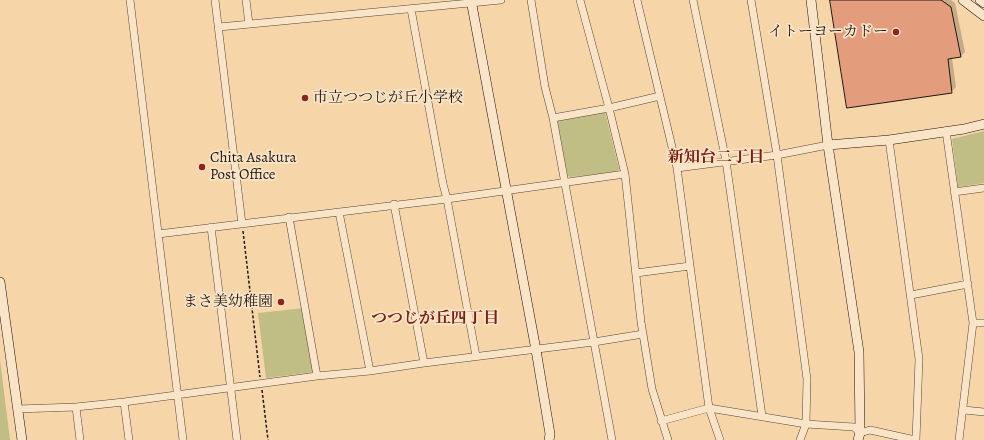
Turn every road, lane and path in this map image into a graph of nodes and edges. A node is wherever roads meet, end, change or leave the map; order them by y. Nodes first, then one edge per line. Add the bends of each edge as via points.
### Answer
1 (130, 0) edge
2 (215, 0) edge
3 (246, 0) edge
4 (501, 0) edge
5 (531, 0) edge
6 (580, 0) edge
7 (637, 0) edge
8 (693, 0) edge
9 (751, 0) edge
10 (811, 0) edge
11 (963, 0) edge
12 (980, 0) edge
13 (471, 1) edge
14 (984, 3) edge
15 (412, 9) junction
16 (984, 16) edge
17 (249, 24) junction
18 (219, 27) junction
19 (660, 96) junction
20 (610, 108) junction
21 (553, 118) junction
22 (984, 124) edge
23 (946, 131) junction
24 (889, 140) junction
25 (828, 145) junction
26 (777, 155) junction
27 (726, 161) junction
28 (677, 168) junction
29 (625, 174) junction
30 (565, 183) junction
31 (984, 188) edge
32 (506, 190) junction
33 (954, 192) junction
34 (447, 199) junction
35 (394, 204) junction
36 (339, 212) junction
37 (289, 218) junction
38 (242, 224) junction
39 (211, 227) junction
40 (158, 234) junction
41 (690, 266) junction
42 (636, 272) junction
43 (0, 282) edge
44 (968, 284) junction
45 (911, 295) junction
46 (974, 323) junction
47 (984, 323) edge
48 (643, 334) junction
49 (594, 342) junction
50 (536, 350) junction
51 (476, 356) junction
52 (424, 363) junction
53 (370, 371) junction
54 (317, 376) junction
55 (261, 384) junction
56 (231, 388) junction
57 (178, 395) junction
58 (124, 402) junction
59 (76, 408) junction
60 (709, 408) junction
61 (18, 409) junction
62 (964, 410) junction
63 (984, 412) edge
64 (762, 416) junction
65 (662, 421) junction
66 (806, 424) junction
67 (859, 437) edge
68 (22, 440) edge
69 (80, 440) edge
70 (129, 440) edge
71 (183, 440) edge
72 (237, 440) edge
73 (268, 440) edge
74 (549, 440) edge
75 (612, 440) edge
76 (668, 440) edge
77 (720, 440) edge
78 (800, 440) edge
79 (915, 440) edge
80 (960, 440) edge

1 - 40 street
2 - 18 street
3 - 17 street
4 - 13 street
5 - 21 street
6 - 20 street
7 - 19 street
8 - 27 street
9 - 26 street
10 - 25 street
11 - 16 street
12 - 14 street
13 - 15 street
13 - 32 street
15 - 17 street
15 - 34 street
17 - 18 street
18 - 38 street
19 - 20 street
19 - 28 street
20 - 21 street
20 - 29 street
21 - 30 street
22 - 23 street
23 - 24 street
23 - 33 street
24 - 25 street
24 - 45 street
25 - 26 street
25 - 67 street via 859,352
26 - 27 street
26 - 66 street via 807,379
27 - 28 street
27 - 64 street
28 - 41 street
29 - 30 street
29 - 42 street
30 - 32 street
30 - 49 street
31 - 33 street
32 - 34 street
32 - 50 street
33 - 44 street
34 - 35 street
34 - 51 street
35 - 36 street
35 - 52 street
36 - 37 street
36 - 53 street
37 - 38 street
37 - 54 street
38 - 39 street
38 - 55 path
39 - 40 street
39 - 56 street
40 - 57 street
41 - 42 street
41 - 60 street
42 - 48 street
43 - 61 street
44 - 45 street
44 - 46 street
45 - 79 street via 919,359
46 - 47 street
46 - 62 street
48 - 49 street
48 - 65 street via 652,389
49 - 50 street
49 - 75 street
50 - 51 street
50 - 74 street
51 - 52 street
52 - 53 street
53 - 54 street
54 - 55 street
55 - 56 street
55 - 73 path
56 - 57 street
56 - 72 street
57 - 58 street
57 - 71 street
58 - 59 street
58 - 70 street
59 - 61 street
59 - 69 street
60 - 64 street
60 - 65 street
60 - 77 street
61 - 68 street
62 - 63 street
62 - 80 street
64 - 66 street
65 - 76 street
66 - 67 street via 854,427
66 - 78 street
67 - 79 street via 870,430

